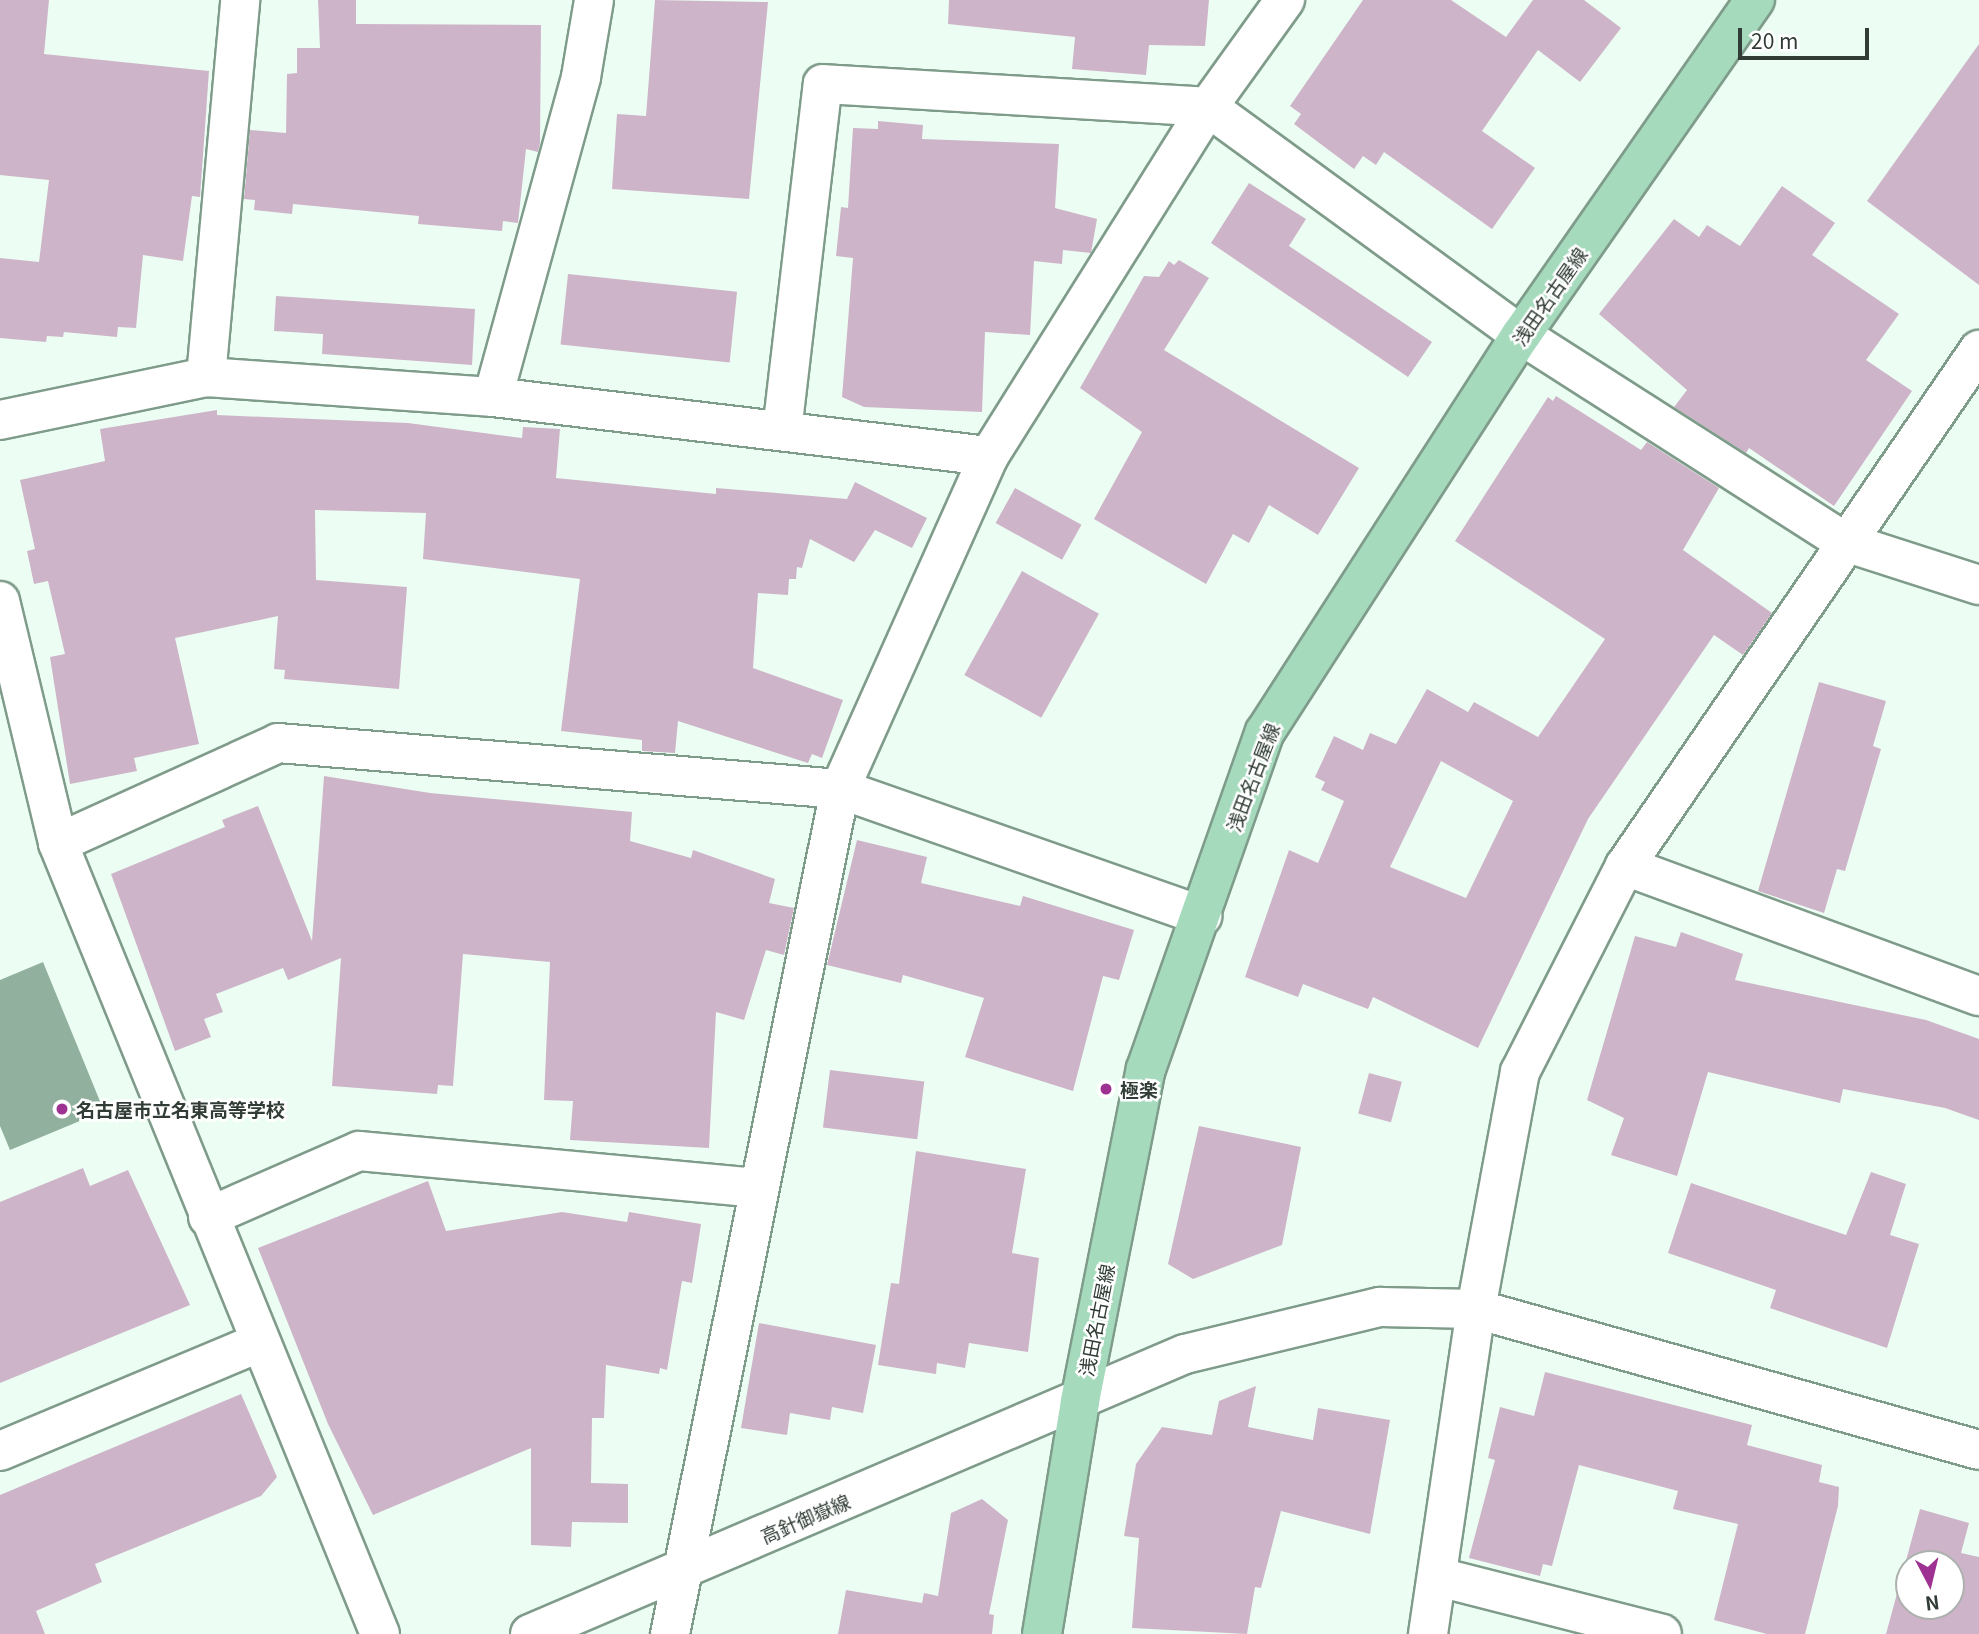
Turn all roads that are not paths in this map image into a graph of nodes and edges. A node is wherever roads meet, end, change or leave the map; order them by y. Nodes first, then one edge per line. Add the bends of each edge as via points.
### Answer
1 (240, 0) edge
2 (594, 0) edge
3 (1285, 0) edge
4 (1755, 0) edge
5 (1208, 107) junction
6 (1521, 335) junction
7 (1979, 350) edge
8 (206, 377) junction
9 (493, 397) junction
10 (0, 420) edge
11 (782, 431) junction
12 (989, 456) junction
13 (1845, 542) junction
14 (1979, 584) edge
15 (0, 601) edge
16 (840, 789) junction
17 (58, 843) junction
18 (1625, 866) junction
19 (1202, 916) junction
20 (1979, 996) edge
21 (760, 1188) junction
22 (208, 1217) junction
23 (1476, 1309) junction
24 (260, 1342) junction
25 (1080, 1401) junction
26 (1979, 1450) edge
27 (0, 1451) edge
28 (683, 1569) junction
29 (1439, 1577) junction
30 (380, 1634) edge
31 (530, 1634) edge
32 (670, 1634) edge
33 (1042, 1634) edge
34 (1428, 1634) edge
35 (1662, 1634) edge

1 - 8 street
2 - 9 street via 581,77
3 - 5 street
4 - 6 main road, 浅田名古屋線
5 - 6 street
5 - 11 street via 823,84
5 - 12 street
6 - 13 street
6 - 19 main road, 浅田名古屋線 via 1265,733
7 - 13 street
8 - 9 street
8 - 10 street
9 - 11 street
11 - 12 street
12 - 16 street
13 - 14 street
13 - 18 street
15 - 17 street
16 - 17 street via 278,743
16 - 19 street
16 - 21 street
17 - 22 street
18 - 20 street
18 - 23 street via 1520,1072
19 - 25 main road, 浅田名古屋線 via 1146,1069
21 - 22 street via 359,1151
21 - 28 street
22 - 24 street
23 - 25 street, 高針御嶽線 via 1380,1307 1285,1326 1185,1354
23 - 26 street, 高針御嶽線
23 - 29 street
24 - 27 street
24 - 30 street
25 - 28 street, 高針御嶽線
25 - 33 main road, 浅田名古屋線
28 - 31 street, 高針御嶽線
28 - 32 street
29 - 34 street
29 - 35 street

